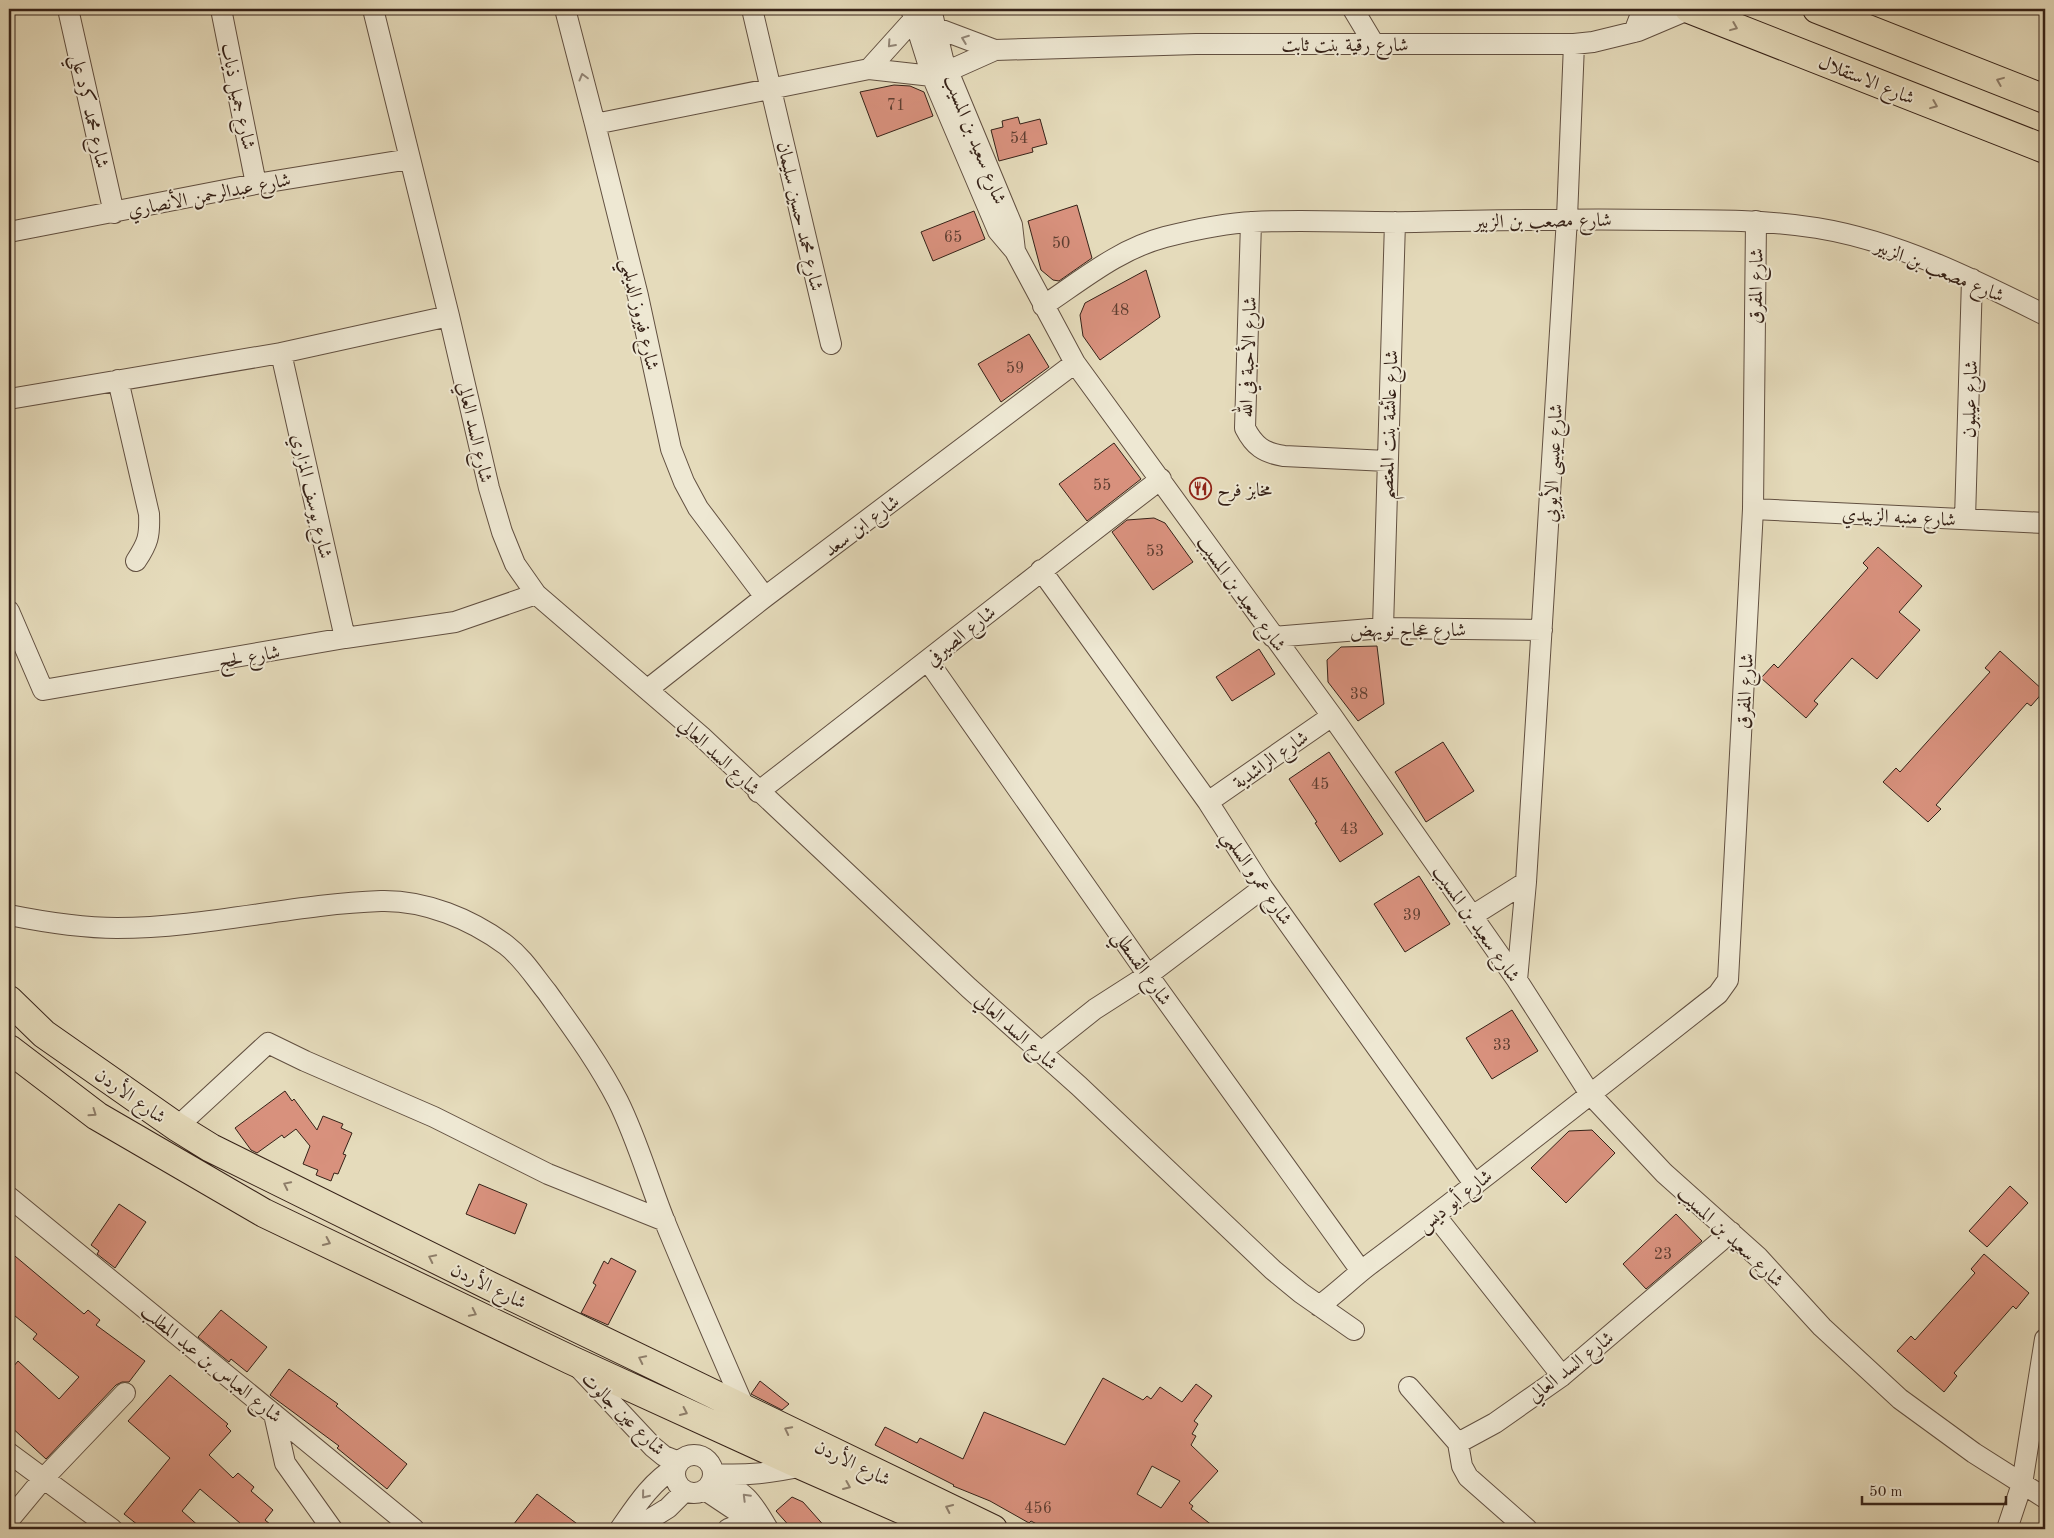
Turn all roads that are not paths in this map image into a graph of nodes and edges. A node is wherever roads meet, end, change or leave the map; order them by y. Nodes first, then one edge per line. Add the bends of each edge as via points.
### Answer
1 (68, 9) edge
2 (221, 9) edge
3 (373, 9) edge
4 (564, 9) edge
5 (752, 9) edge
6 (1354, 9) edge
7 (1643, 9) edge
8 (1689, 9) edge
9 (1818, 9) edge
10 (913, 14) edge
11 (933, 18) edge
12 (1634, 32) junction
13 (1374, 44) junction
14 (1574, 44) junction
15 (995, 50) junction
16 (869, 69) junction
17 (940, 74) junction
18 (770, 89) junction
19 (2045, 99) edge
20 (595, 124) junction
21 (2045, 149) edge
22 (410, 159) junction
23 (256, 184) junction
24 (114, 213) junction
25 (1567, 218) junction
26 (1756, 221) junction
27 (1251, 222) junction
28 (1395, 222) junction
29 (9, 232) edge
30 (1972, 279) junction
31 (1044, 306) junction
32 (2045, 315) edge
33 (449, 316) junction
34 (830, 344) dead end
35 (281, 353) junction
36 (1075, 363) junction
37 (118, 380) junction
38 (9, 399) edge
39 (1387, 461) junction
40 (1161, 479) junction
41 (1753, 509) junction
42 (1965, 520) junction
43 (2045, 523) edge
44 (136, 561) dead end
45 (1041, 570) junction
46 (536, 594) junction
47 (765, 597) junction
48 (9, 611) edge
49 (1383, 628) junction
50 (1542, 630) junction
51 (1273, 637) junction
52 (345, 638) junction
53 (928, 660) junction
54 (648, 689) junction
55 (1332, 716) junction
56 (758, 792) junction
57 (1208, 802) junction
58 (1526, 882) junction
59 (1263, 888) junction
60 (9, 915) edge
61 (1472, 916) junction
62 (1148, 974) junction
63 (1517, 980) junction
64 (14, 1015) edge
65 (9, 1049) edge
66 (1041, 1052) junction
67 (1590, 1094) junction
68 (177, 1127) junction
69 (1475, 1185) junction
70 (9, 1196) edge
71 (1435, 1216) junction
72 (665, 1222) junction
73 (1731, 1232) junction
74 (1361, 1271) junction
75 (1319, 1306) junction
76 (1354, 1330) dead end
77 (2045, 1339) edge
78 (571, 1360) junction
79 (1562, 1376) junction
80 (1410, 1387) dead end
81 (125, 1393) dead end
82 (745, 1409) junction
83 (274, 1414) junction
84 (1458, 1443) junction
85 (9, 1453) edge
86 (677, 1464) junction
87 (802, 1466) junction
88 (44, 1479) junction
89 (705, 1483) junction
90 (2022, 1484) junction
91 (2045, 1498) edge
92 (9, 1520) edge
93 (762, 1523) edge
94 (112, 1529) edge
95 (332, 1529) edge
96 (414, 1529) edge
97 (620, 1529) edge
98 (634, 1529) edge
99 (728, 1529) edge
100 (946, 1529) edge
101 (993, 1529) edge
102 (1527, 1529) edge
103 (2007, 1529) edge

1 - 24 street, شارع محمد كرد علي
2 - 23 street, شارع جميل ذياب
3 - 22 street, شارع السد العالي
20 -> 4 street, شارع فيروز الديلمي
5 - 18 street, شارع محمد حسين سليمان
6 - 13 street
7 - 12 street
8 - 12 street, شارع رقية بنت ثابت
8 -> 21 highway, شارع الاستقلال
19 -> 9 highway
10 -> 16 street
10 - 17 street
15 -> 11 street, شارع رقية بنت ثابت
11 - 17 street, شارع سعيد بن المسيب
12 - 14 street, شارع رقية بنت ثابت
13 - 14 street, شارع رقية بنت ثابت
13 - 15 street, شارع رقية بنت ثابت via 1196,44
14 - 25 street, شارع عيسى الأيوبي
15 - 17 street, شارع رقية بنت ثابت
16 - 17 street
16 - 18 street
17 - 31 street, شارع سعيد بن المسيب via 998,231 1015,251
18 - 20 street
18 - 34 street, شارع محمد حسين سليمان
20 - 47 street, شارع فيروز الديلمي via 638,296 671,449 698,508
22 - 23 street, شارع عبدالرحمن الأنصاري
22 - 33 street, شارع السد العالي
23 - 24 street, شارع عبدالرحمن الأنصاري
24 - 29 street, شارع عبدالرحمن الأنصاري
25 - 26 street, شارع مصعب بن الزبير
25 - 28 street, شارع مصعب بن الزبير
25 - 50 street, شارع عيسى الأيوبي
26 - 30 street, شارع مصعب بن الزبير via 1854,236
26 - 41 street, شارع المفرق
27 - 28 street, شارع مصعب بن الزبير
27 - 31 street, شارع مصعب بن الزبير via 1164,237 1130,250
27 - 39 street, شارع الأحبة في الله via 1245,428 1251,440 1270,454
28 - 39 street, شارع عائشة بنت المعتصم
30 - 32 street, شارع مصعب بن الزبير
30 - 42 street, شارع عيلبون
31 - 36 street, شارع سعيد بن المسيب
33 - 35 street
33 - 46 street, شارع السد العالي via 502,532 516,564
35 - 37 street
35 - 52 street, شارع يوسف المزاري
36 - 40 street, شارع سعيد بن المسيب
36 - 47 street, شارع ابن سعد
37 - 38 street
37 - 44 street via 150,532 147,545
39 - 49 street, شارع عائشة بنت المعتصم
40 - 45 street, شارع الصيرفي
40 - 51 street, شارع سعيد بن المسيب
41 - 42 street, شارع منبه الزبيدي
41 - 67 street, شارع المفرق via 1728,980 1718,994
42 - 43 street, شارع منبه الزبيدي
45 - 53 street, شارع الصيرفي
45 - 57 street, شارع عمرو السلمي
46 - 52 street, شارع لحج via 454,622
46 - 54 street, شارع السد العالي
47 - 54 street, شارع ابن سعد
48 - 52 street, شارع لحج via 43,690
49 - 50 street, شارع عجاج نويهض
49 - 51 street, شارع عجاج نويهض
50 - 58 street, شارع عيسى الأيوبي
51 - 55 street, شارع سعيد بن المسيب
53 - 56 street, شارع الصيرفي
53 - 62 street, شارع القسطلي
54 - 56 street, شارع السد العالي
55 - 57 street, شارع الراشدية
55 - 61 street, شارع سعيد بن المسيب
56 - 66 street, شارع السد العالي
57 - 59 street, شارع عمرو السلمي
58 - 61 street
58 - 63 street, شارع عيسى الأيوبي
59 - 62 street
59 - 69 street, شارع عمرو السلمي
60 - 72 street via 74,926 149,927 329,905 391,901 410,902 442,911 479,928 507,946 524,963 578,1034 618,1101
61 - 63 street, شارع سعيد بن المسيب
62 - 66 street
62 - 74 street, شارع القسطلي
63 - 67 street, شارع سعيد بن المسيب
64 - 68 highway, شارع الأردن
65 -> 78 highway, شارع الأردن via 97,1116 264,1212
66 - 75 street, شارع السد العالي via 1273,1270
67 - 69 street, شارع أبو ديس
67 - 73 street, شارع سعيد بن المسيب via 1664,1173
68 - 72 street via 268,1043 434,1117 548,1174
82 -> 68 highway, شارع الأردن via 211,1148
69 - 71 street, شارع أبو ديس
70 - 83 street, شارع العباس بن عبد المطلب
71 - 74 street, شارع أبو ديس
71 - 79 street
72 - 82 street
73 - 79 street, شارع السد العالي
73 - 90 street, شارع سعيد بن المسيب via 1758,1256 1822,1327 1900,1399
74 - 75 street, شارع أبو ديس
75 - 76 street, شارع السد العالي
77 - 90 street
78 - 86 street, شارع عين جالوت via 653,1447
78 -> 87 highway, شارع الأردن
79 - 84 street, شارع السد العالي via 1495,1423
80 - 84 street
81 - 88 street
101 -> 82 highway, شارع الأردن
83 - 95 street via 286,1462
83 - 96 street, شارع العباس بن عبد المطلب
84 - 102 street via 1462,1466 1468,1477
85 - 88 street
86 - 89 street via 676,1480
86 - 89 street via 690,1454 704,1456 713,1467
86 -> 97 street via 646,1493
87 - 89 street
87 -> 100 highway, شارع الأردن
88 - 92 street
88 - 94 street
89 - 93 street
89 - 98 street
90 - 91 street, شارع سعيد بن المسيب
90 - 103 street
93 - 99 street

